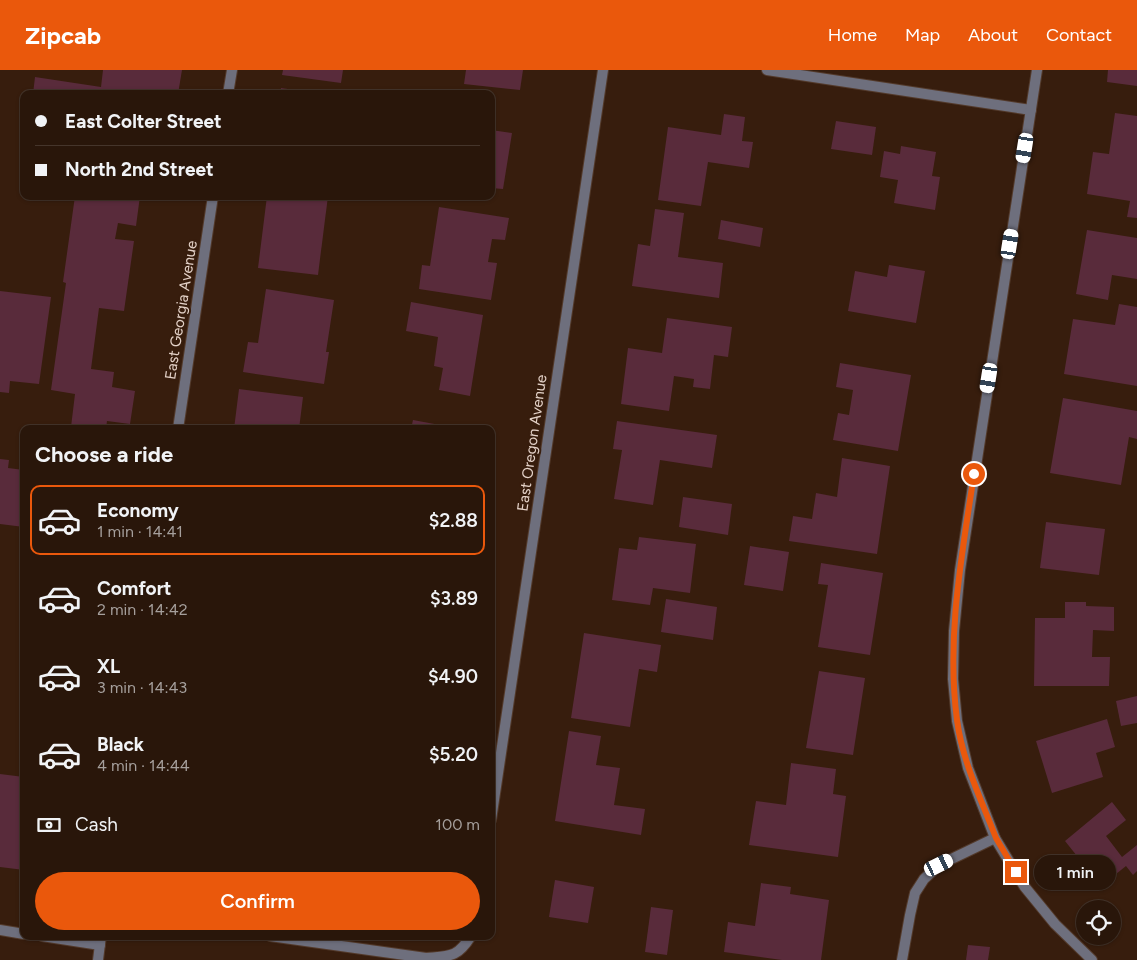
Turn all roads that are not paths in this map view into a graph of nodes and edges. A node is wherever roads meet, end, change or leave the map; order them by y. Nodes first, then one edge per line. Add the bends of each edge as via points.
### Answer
1 (232, 70) edge
2 (602, 70) edge
3 (767, 70) edge
4 (1037, 70) edge
5 (229, 90) edge
6 (1031, 110) junction
7 (212, 200) edge
8 (179, 425) edge
9 (495, 793) edge
10 (996, 838) junction
11 (0, 930) edge
12 (20, 933) edge
13 (298, 940) edge
14 (469, 940) edge
15 (101, 941) edge
16 (98, 960) edge
17 (902, 960) edge
18 (1092, 960) edge

1 - 5 street
2 - 9 street, East Oregon Avenue
3 - 6 street
4 - 6 street
6 - 10 street via 960,570 954,632 953,679 957,721 968,768
7 - 8 street, East Georgia Avenue
10 - 17 street via 939,865 924,879 915,893
10 - 18 street via 1024,886 1054,924
11 - 12 street
13 - 14 street via 426,958 458,953
15 - 16 street

